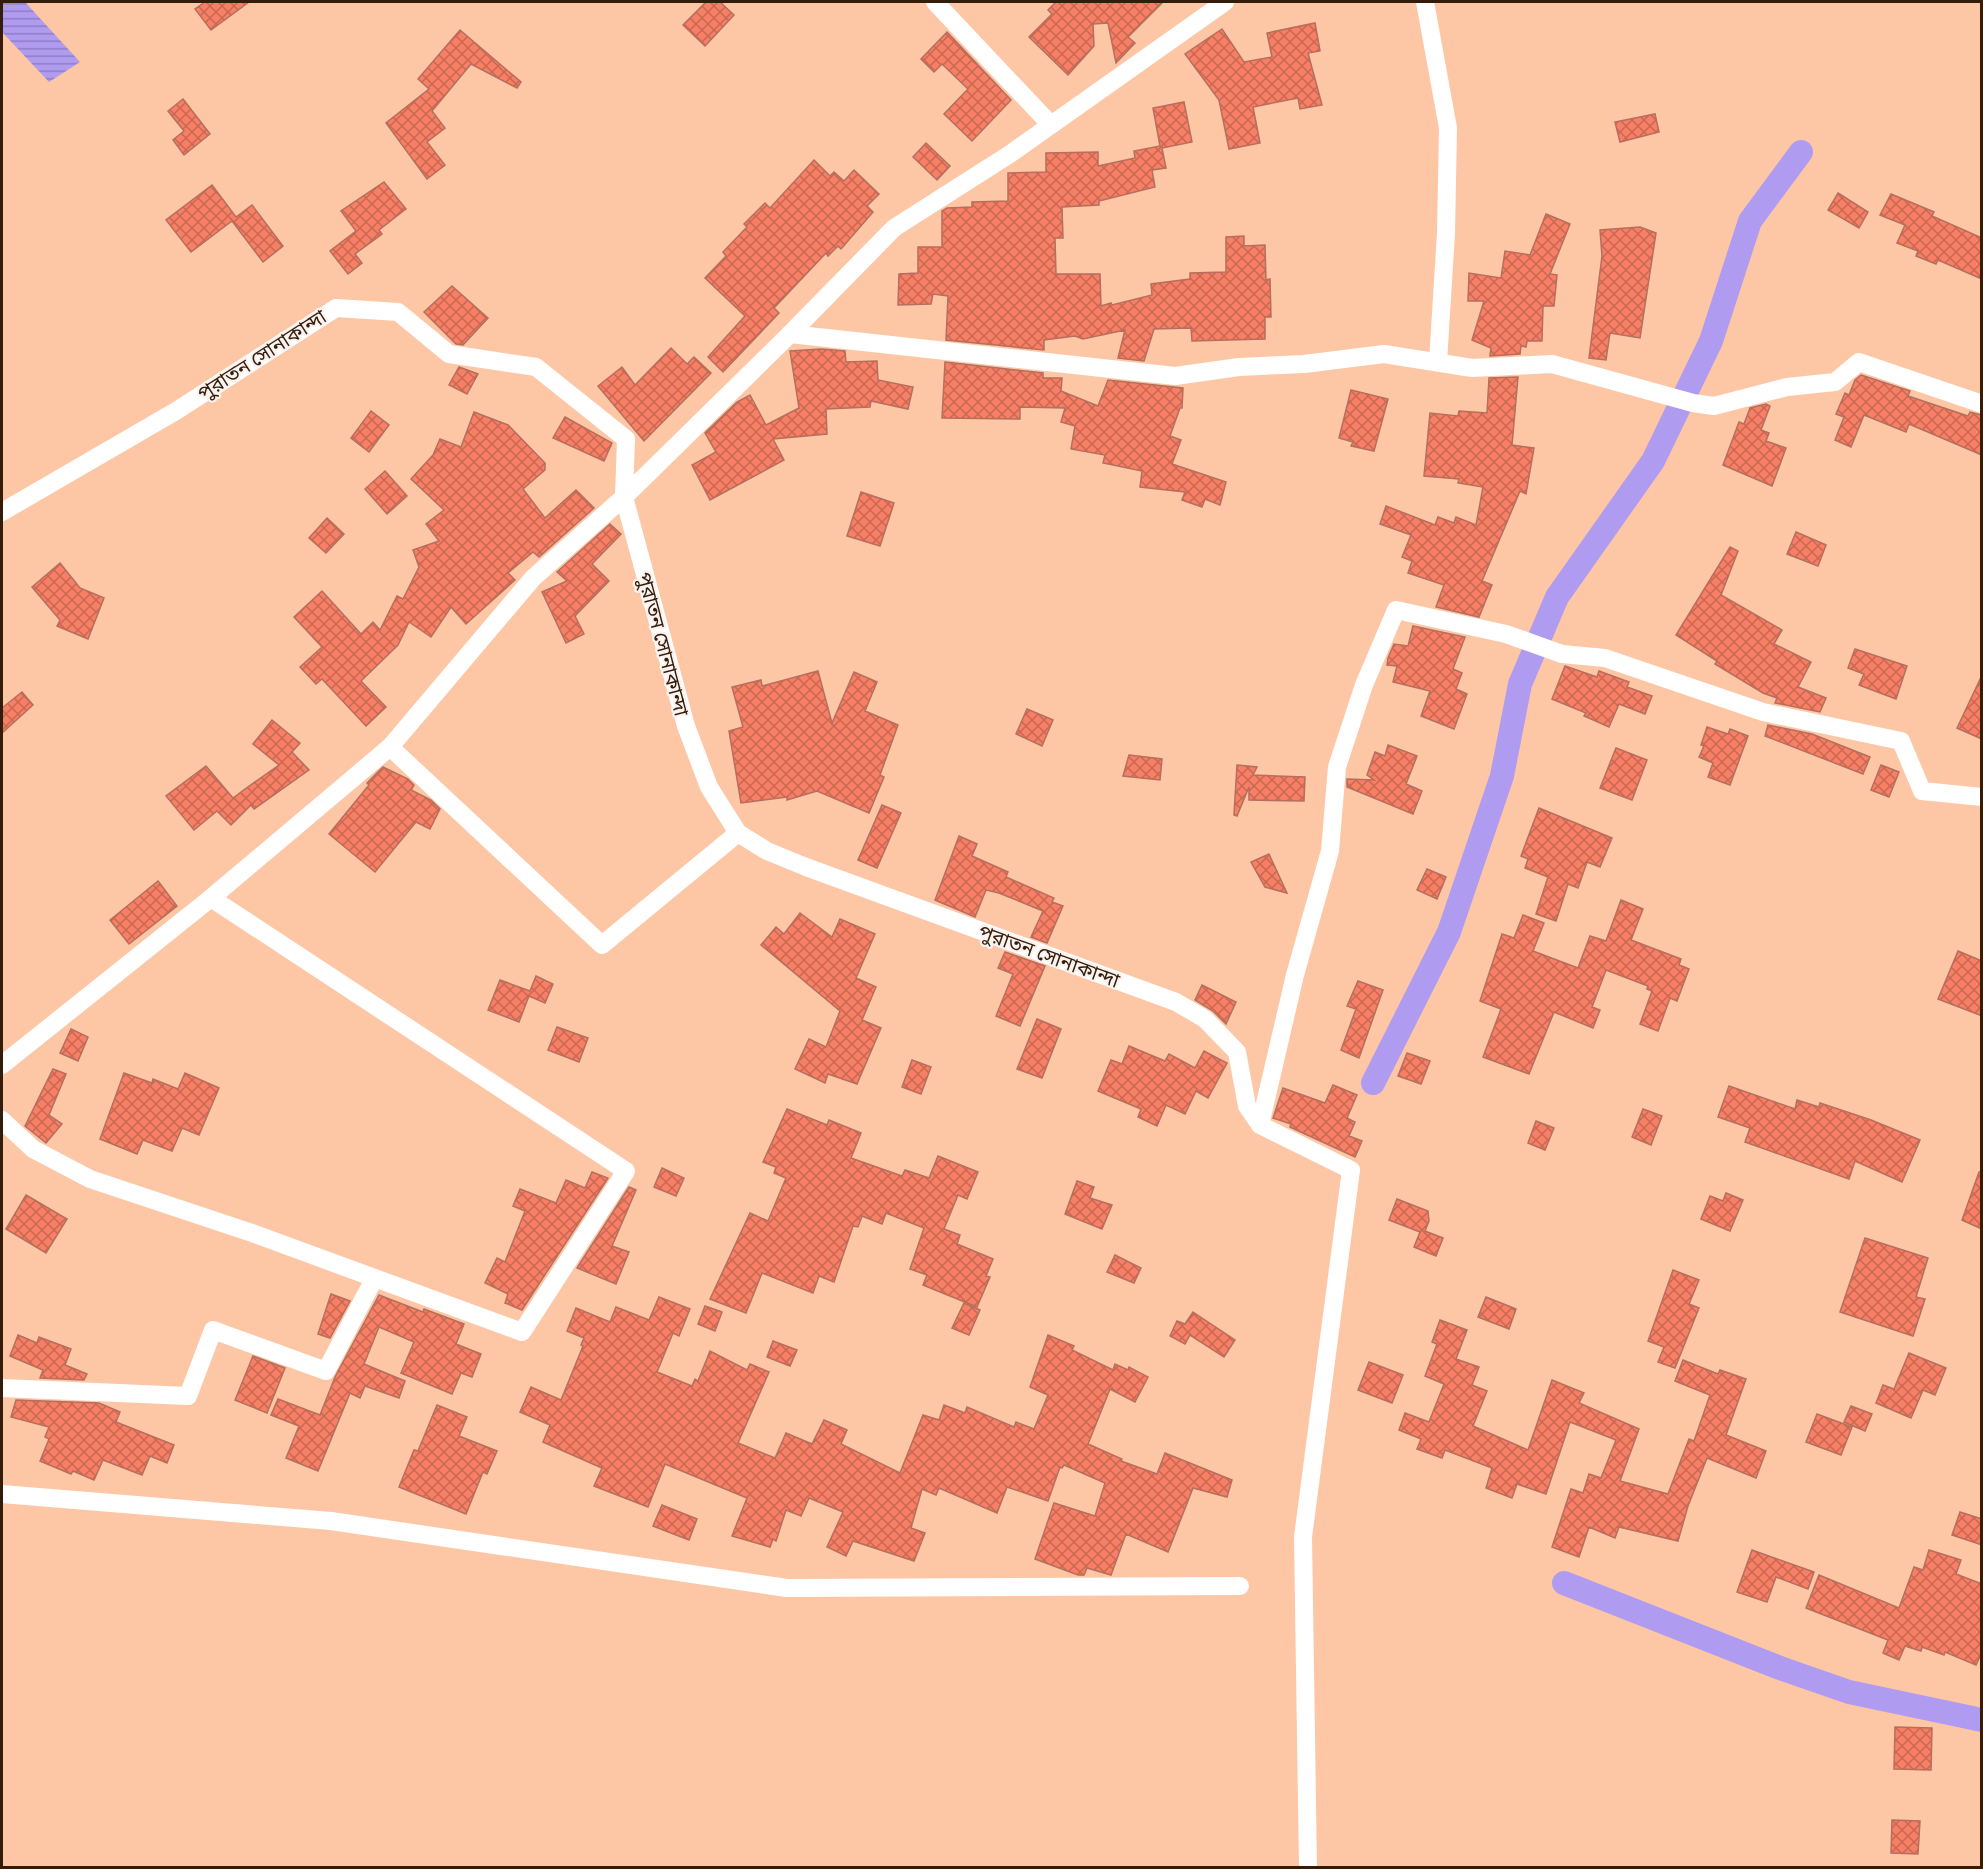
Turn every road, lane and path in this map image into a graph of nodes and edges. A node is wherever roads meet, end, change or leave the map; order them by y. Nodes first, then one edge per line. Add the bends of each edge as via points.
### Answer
1 (934, 2) edge
2 (1225, 2) edge
3 (1425, 2) edge
4 (1051, 125) junction
5 (790, 334) junction
6 (1438, 362) junction
7 (1982, 404) edge
8 (624, 497) junction
9 (2, 512) edge
10 (390, 747) junction
11 (1982, 797) edge
12 (738, 833) junction
13 (211, 898) junction
14 (2, 1065) edge
15 (2, 1120) edge
16 (1260, 1125) junction
17 (374, 1279) junction
18 (2, 1388) edge
19 (2, 1494) edge
20 (1240, 1586) dead end
21 (1308, 1868) edge

1 - 4 street
2 - 4 street
3 - 6 street via 1448,128
4 - 5 street via 894,228
5 - 6 street via 1175,376 1384,354
5 - 8 street
6 - 7 street via 1472,368 1552,364 1714,406 1787,387 1835,382 1859,362
8 - 9 street, পুরাতন সোনাকান্দা via 626,439 536,367 449,354 398,312 336,308 176,411
8 - 10 street via 533,578
8 - 12 street, পুরাতন সোনাকান্দা via 686,726 709,787
10 - 12 street via 602,945
10 - 13 street
11 - 16 street via 1922,790 1901,741 1762,712 1605,658 1562,654 1506,634 1396,610 1364,685 1337,766 1330,851 1295,975
12 - 16 street, পুরাতন সোনাকান্দা via 767,851 806,867 1176,1002 1204,1019 1237,1052 1247,1106
13 - 14 street
13 - 17 street via 626,1171 522,1332
15 - 17 street via 33,1149 90,1179
16 - 21 street via 1352,1170 1303,1537
17 - 18 street via 326,1371 213,1330 188,1396
19 - 20 street via 331,1521 788,1588

